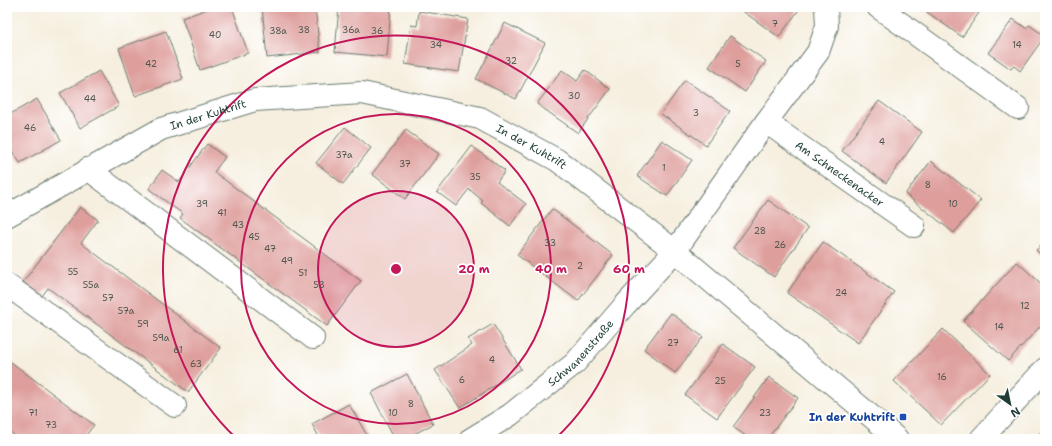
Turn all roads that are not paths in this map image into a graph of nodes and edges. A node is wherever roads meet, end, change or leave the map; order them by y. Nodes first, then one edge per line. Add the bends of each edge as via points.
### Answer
1 (826, 7) edge
2 (878, 7) edge
3 (1018, 108) dead end
4 (766, 122) junction
5 (88, 169) junction
6 (7, 216) edge
7 (914, 226) dead end
8 (675, 251) junction
9 (7, 285) edge
10 (313, 338) dead end
11 (1045, 369) edge
12 (175, 406) dead end
13 (472, 439) edge
14 (897, 439) edge
15 (981, 439) edge

1 - 4 street via 827,26 818,52
2 - 3 street
4 - 7 street, Am Schneckenacker
4 - 8 street
5 - 6 street, In der Kuhtrift
5 - 8 street, In der Kuhtrift via 161,128 255,100 362,93 480,118 557,160
5 - 10 street
8 - 13 street, Schwanenstraße via 575,363 510,415
8 - 14 street, In der Kuhtrift
9 - 12 street
11 - 15 street

